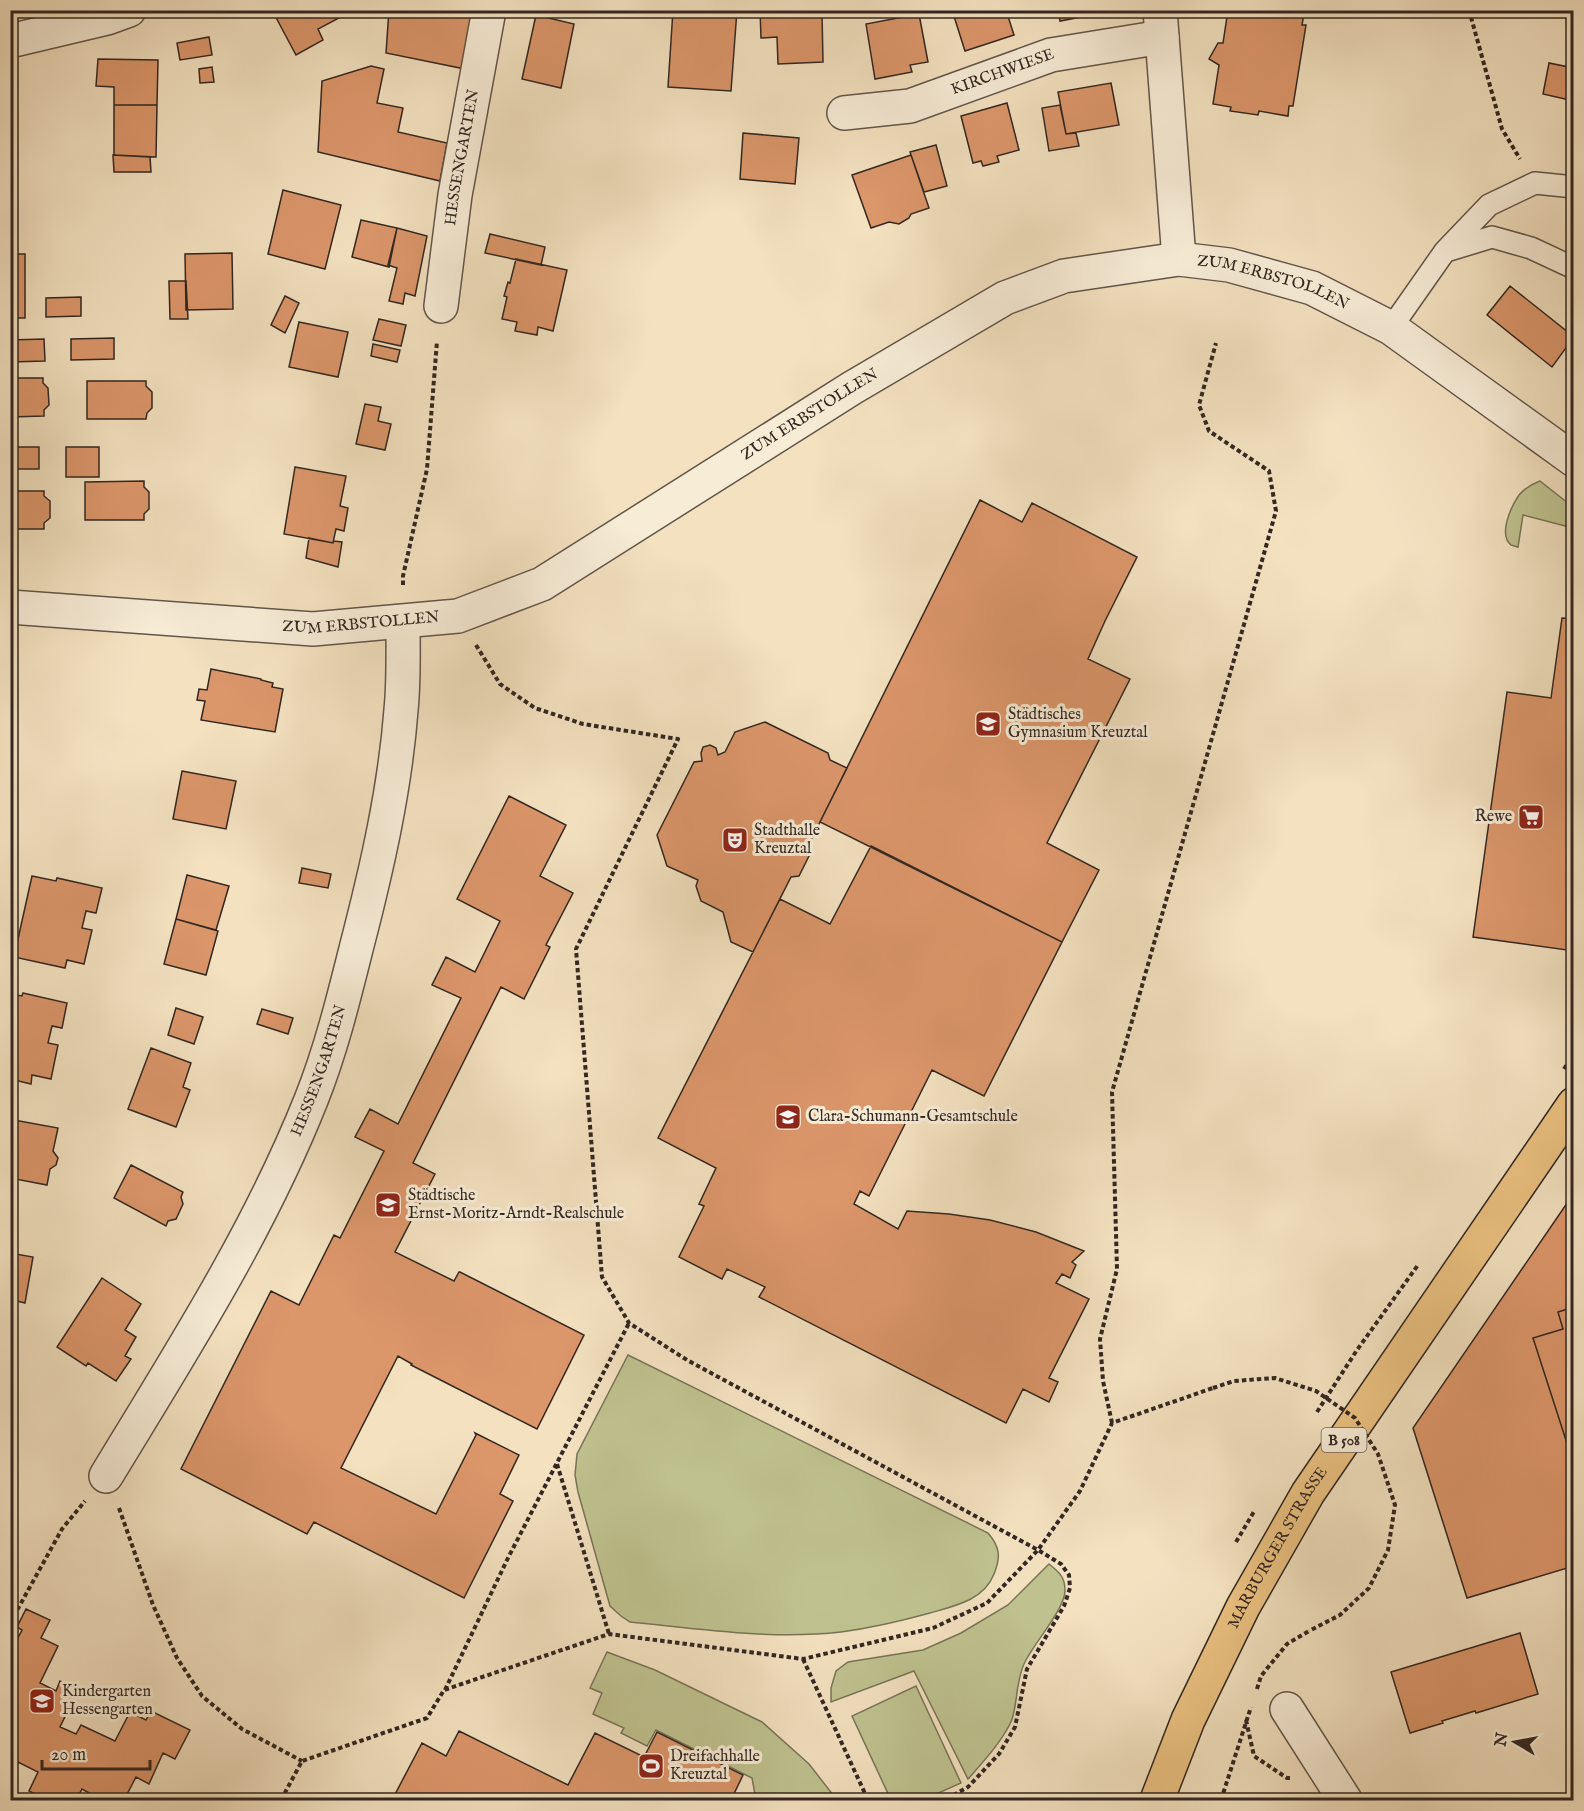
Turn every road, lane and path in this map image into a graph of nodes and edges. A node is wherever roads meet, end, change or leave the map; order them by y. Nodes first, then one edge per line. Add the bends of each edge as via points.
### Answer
1 (129, 10) edge
2 (489, 10) edge
3 (1469, 10) edge
4 (1161, 24) edge
5 (10, 41) edge
6 (844, 113) dead end
7 (1535, 183) junction
8 (1574, 187) edge
9 (1445, 251) junction
10 (1179, 259) junction
11 (1574, 268) edge
12 (441, 306) joint
13 (1390, 328) junction
14 (1216, 343) dead end
15 (1574, 460) edge
16 (10, 607) edge
17 (458, 616) junction
18 (403, 622) junction
19 (1574, 1104) edge
20 (628, 1323) junction
21 (1112, 1424) junction
22 (557, 1463) junction
23 (106, 1476) junction
24 (1038, 1550) junction
25 (10, 1623) edge
26 (609, 1635) junction
27 (803, 1659) junction
28 (1261, 1676) dead end
29 (444, 1690) junction
30 (1287, 1709) dead end
31 (1246, 1719) dead end
32 (302, 1761) junction
33 (281, 1800) edge
34 (868, 1800) edge
35 (945, 1800) edge
36 (1157, 1800) edge
37 (1221, 1800) edge
38 (1345, 1800) edge

1 - 5 street
2 - 12 street, HESSENGARTEN via 455,195
3 - 7 path via 1502,129
4 - 6 street, KIRCHWIESE via 1051,55 910,106
4 - 10 street, KIRCHWIESE
7 - 8 lane
7 - 9 lane via 1489,205
9 - 11 lane via 1492,237 1531,248
9 - 13 lane
10 - 13 street, ZUM ERBSTOLLEN via 1229,265 1312,288
10 - 17 street, ZUM ERBSTOLLEN via 1065,276 1005,298 852,388 542,584
12 - 18 path via 427,469 404,576
13 - 15 street, ZUM ERBSTOLLEN
14 - 21 path via 1199,405 1209,431 1269,471 1276,511 1112,1092 1117,1269 1100,1339 1102,1381
16 - 18 street, ZUM ERBSTOLLEN via 313,629
17 - 18 street, ZUM ERBSTOLLEN
17 - 20 path via 500,684 535,708 583,724 678,739 576,949 602,1277
18 - 23 street, HESSENGARTEN via 402,709 389,806 343,1000 311,1099 226,1279
19 - 36 main road, MARBURGER STRASSE / B 508 via 1308,1493 1243,1606 1188,1720
20 - 22 path
20 - 24 path via 687,1360
21 - 24 path via 1080,1491
21 - 28 path, bridge via 1234,1380 1275,1378 1316,1392 1355,1418 1378,1454 1395,1505 1388,1550 1369,1588 1340,1615 1287,1644
22 - 26 path
22 - 29 path
23 - 25 path via 62,1529
23 - 32 path via 153,1605 177,1658 202,1696 242,1729
24 - 27 path via 987,1603 933,1628
24 - 35 path via 1061,1564 1070,1575 1064,1606 1027,1669 1015,1727 999,1754 968,1787
26 - 27 path
26 - 29 path
27 - 34 path
29 - 32 path via 427,1719
30 - 38 street
31 - 37 path
32 - 33 path

